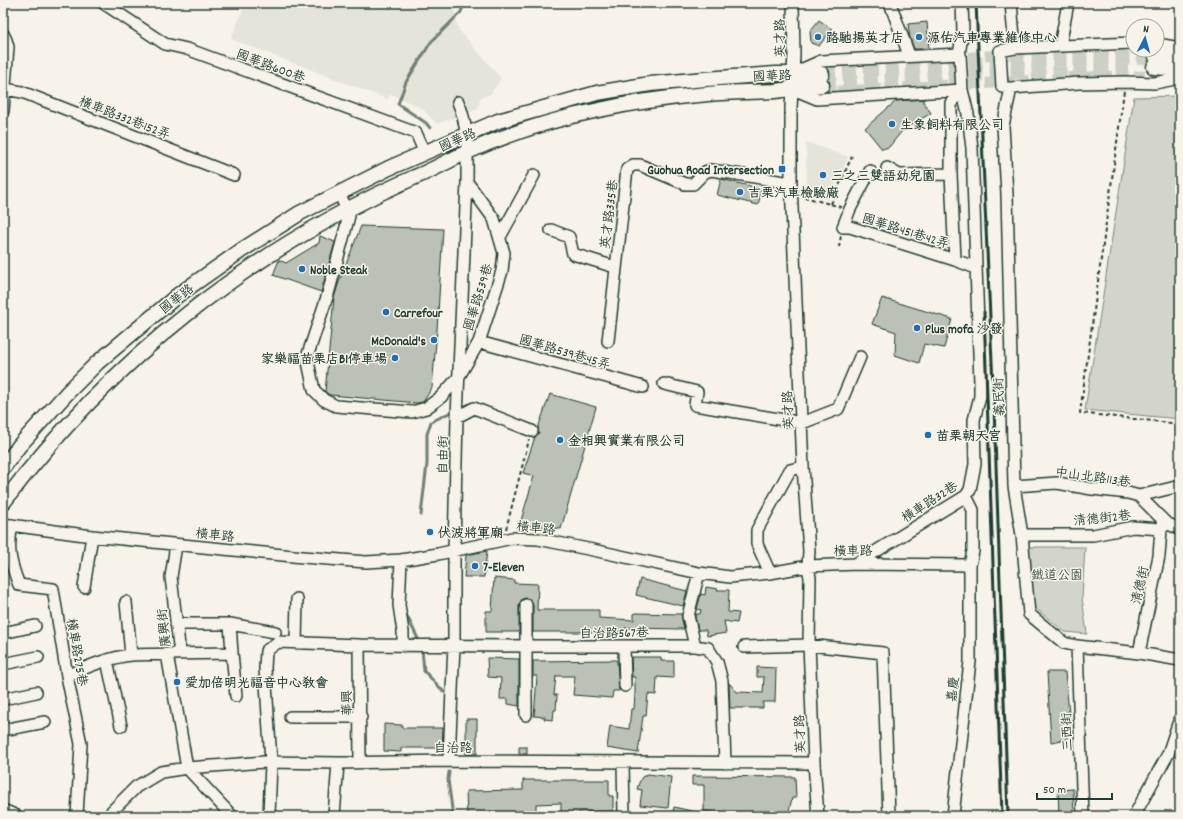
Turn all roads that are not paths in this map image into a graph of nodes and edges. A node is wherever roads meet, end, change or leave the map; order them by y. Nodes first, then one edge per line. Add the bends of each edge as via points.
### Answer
1 (103, 3) edge
2 (793, 3) edge
3 (890, 3) edge
4 (962, 3) edge
5 (1011, 3) edge
6 (1068, 3) edge
7 (3, 34) edge
8 (1125, 43) edge
9 (1060, 46) junction
10 (1015, 48) junction
11 (1180, 48) edge
12 (1180, 52) edge
13 (959, 54) junction
14 (909, 56) junction
15 (1180, 56) edge
16 (1156, 59) edge
17 (1180, 69) edge
18 (793, 73) junction
19 (1180, 75) edge
20 (1180, 78) edge
21 (1011, 88) junction
22 (5, 89) junction
23 (793, 89) junction
24 (962, 90) junction
25 (458, 102) dead end
26 (3, 111) edge
27 (466, 135) junction
28 (467, 152) junction
29 (426, 153) junction
30 (887, 168) dead end
31 (870, 171) dead end
32 (951, 174) junction
33 (234, 175) dead end
34 (534, 175) dead end
35 (467, 182) junction
36 (791, 183) junction
37 (339, 192) junction
38 (346, 209) junction
39 (551, 230) dead end
40 (500, 237) junction
41 (955, 260) junction
42 (615, 267) junction
43 (976, 268) junction
44 (137, 330) junction
45 (608, 341) dead end
46 (479, 342) junction
47 (151, 344) junction
48 (860, 356) dead end
49 (458, 378) junction
50 (664, 384) dead end
51 (643, 387) dead end
52 (457, 417) junction
53 (802, 423) junction
54 (532, 431) road end
55 (803, 467) junction
56 (3, 468) edge
57 (1014, 486) junction
58 (1180, 486) edge
59 (966, 496) junction
60 (1139, 496) junction
61 (3, 502) edge
62 (7, 525) edge
63 (1164, 526) junction
64 (1180, 529) edge
65 (1022, 535) junction
66 (92, 536) junction
67 (176, 545) junction
68 (454, 551) junction
69 (401, 560) junction
70 (857, 564) junction
71 (970, 565) junction
72 (808, 566) junction
73 (770, 573) junction
74 (699, 574) junction
75 (84, 587) dead end
76 (297, 599) dead end
77 (126, 602) dead end
78 (526, 605) dead end
79 (176, 624) junction
80 (230, 624) junction
81 (35, 626) dead end
82 (275, 632) dead end
83 (3, 633) edge
84 (296, 643) junction
85 (359, 645) junction
86 (809, 645) junction
87 (408, 646) junction
88 (454, 646) junction
89 (526, 646) junction
90 (624, 646) junction
91 (695, 646) junction
92 (1077, 646) junction
93 (744, 647) dead end
94 (232, 653) junction
95 (1139, 653) junction
96 (167, 654) junction
97 (180, 654) junction
98 (131, 655) junction
99 (38, 657) dead end
100 (107, 660) junction
101 (1180, 660) edge
102 (3, 664) edge
103 (67, 676) junction
104 (624, 686) dead end
105 (36, 692) dead end
106 (236, 696) dead end
107 (3, 699) edge
108 (526, 715) dead end
109 (290, 717) dead end
110 (361, 717) junction
111 (1180, 718) edge
112 (45, 722) dead end
113 (121, 726) dead end
114 (3, 730) edge
115 (448, 760) junction
116 (360, 761) junction
117 (271, 762) junction
118 (623, 762) junction
119 (338, 763) junction
120 (725, 763) junction
121 (814, 763) junction
122 (187, 768) junction
123 (3, 810) edge
124 (17, 816) edge
125 (77, 816) edge
126 (110, 816) edge
127 (232, 816) edge
128 (268, 816) edge
129 (334, 816) edge
130 (624, 816) edge
131 (818, 816) edge
132 (889, 816) edge
133 (953, 816) edge
134 (1083, 816) edge
135 (1134, 816) edge

1 - 29 street, 國華路600巷 via 165,44 187,49 416,133
2 - 18 street, 英才路
3 - 14 street
4 - 13 street, 橫車路32巷 via 963,31
5 - 10 street
6 - 9 street
7 - 22 street via 8,47
8 - 9 street
9 - 10 street
10 - 21 street via 1000,51 1002,87
11 - 16 street
12 - 16 street
13 - 14 street
13 - 24 street, 橫車路32巷
14 - 18 street via 821,61
15 - 16 main road
16 - 17 main road
16 - 19 street
18 - 23 street, 英才路
18 - 23 main road, 國華路 via 822,79
18 - 27 main road, 國華路 via 650,84 597,93 498,121
20 - 21 street via 1155,83 1079,83
21 - 57 street, 義民街 via 1003,126
22 - 26 street
22 - 33 street, 橫車路332巷152弄 via 22,92
23 - 24 street via 817,99
23 - 28 main road, 國華路 via 709,94 598,110
23 - 36 street, 英才路
24 - 32 street via 951,103
24 - 43 street, 橫車路32巷 via 972,148
25 - 27 street, 自由街 via 464,114
27 - 28 street, 自由街
27 - 29 main road, 國華路
28 - 35 street, 自由街
28 - 38 main road, 國華路
29 - 37 main road, 國華路
30 - 32 street via 899,175
31 - 41 street, 國華路451巷42弄 via 843,227
32 - 41 street
34 - 40 street
35 - 40 street, 國華路539巷 via 494,219
35 - 49 street, 自由街
36 - 42 street, 英才路335巷 via 711,170 705,172 693,184 686,184 640,165 633,165 627,169
36 - 53 street, 英才路
37 - 38 street
37 - 44 main road, 國華路 via 242,250 178,295
38 - 47 main road, 國華路 via 258,262 218,290
38 - 49 street, 國華路539巷 via 349,216 344,237 307,358 314,390 324,400 336,406 412,412 426,408 441,397
39 - 42 street via 569,237 573,254
40 - 46 street, 國華路539巷 via 504,253 502,271
41 - 43 street, 國華路451巷42弄
42 - 45 street, 英才路335巷
43 - 59 street, 橫車路32巷 via 980,396 974,420 976,464 970,490
44 - 47 main road
44 - 56 main road, 國華路 via 97,363 68,392 19,446
46 - 49 street, 國華路539巷
46 - 51 street, 國華路539巷45弄
47 - 61 main road, 國華路 via 68,424
48 - 53 street via 838,409
49 - 52 street, 自由街
50 - 53 street via 697,392 696,405
52 - 54 street via 474,408
52 - 68 street, 自由街
53 - 55 street, 英才路
55 - 72 street, 英才路
55 - 73 street via 790,470 758,530 757,544
57 - 60 street, 中山北路113巷 via 1057,483
57 - 65 street, 義民街
58 - 60 street
59 - 70 street, 橫車路32巷
59 - 71 street, 嘉慶 via 973,510 973,551
60 - 63 street, 中山北路113巷
62 - 66 street, 橫車路
62 - 103 street, 橫車路275巷 via 10,562 19,585 53,588
63 - 64 street, 中山北路113巷
63 - 65 street, 清德街2巷 via 1133,527 1093,535
63 - 95 street, 清德街
65 - 92 street, 義民街 via 1029,614 1064,643
66 - 67 street, 橫車路
66 - 75 street
67 - 69 street, 橫車路 via 366,562
67 - 79 street, 廣興街 via 171,577
68 - 69 street, 橫車路
68 - 74 street, 橫車路 via 512,538 538,539
68 - 88 street, 自由街
69 - 87 street via 399,605
70 - 71 street, 橫車路
70 - 72 street, 橫車路
71 - 133 street, 嘉慶 via 970,661
72 - 73 street, 橫車路
72 - 86 street, 英才路
73 - 74 street, 橫車路 via 730,577
74 - 91 street via 688,616
76 - 84 street
77 - 98 street
78 - 89 street
79 - 80 street
79 - 97 street, 廣興街
80 - 82 street
80 - 94 street
81 - 83 street
84 - 85 street
84 - 117 street via 278,642 266,651
85 - 87 street
85 - 110 street, 華興
86 - 93 street
86 - 121 street, 英才路
86 - 132 street via 883,653
87 - 88 street, 自治路567巷
88 - 89 street, 自治路567巷
88 - 115 street, 自由街
89 - 90 street, 自治路567巷
89 - 108 street
90 - 91 street, 自治路567巷
90 - 104 street
91 - 120 street, 自治路567巷 via 708,648 717,662 722,681
92 - 95 street, 義民街
92 - 134 street, 三西街
94 - 97 street
94 - 106 street
95 - 101 street, 義民街
96 - 97 street, 廣興街
96 - 98 street
96 - 122 street, 廣興街
98 - 100 street
99 - 102 street
100 - 103 street
100 - 113 street
103 - 125 street, 橫車路275巷 via 81,744
105 - 107 street
109 - 110 street
110 - 116 street, 華興
111 - 135 street via 1168,754
112 - 114 street
115 - 116 street, 自治路
115 - 118 street, 自治路
116 - 119 street, 自治路
117 - 119 street, 自治路
117 - 122 street, 自治路
117 - 128 street
118 - 120 street, 自治路
118 - 130 street
119 - 129 street
120 - 121 street, 自治路
121 - 131 street, 英才路
122 - 126 street, 自治路 via 161,772 136,787
122 - 127 street
123 - 124 street

